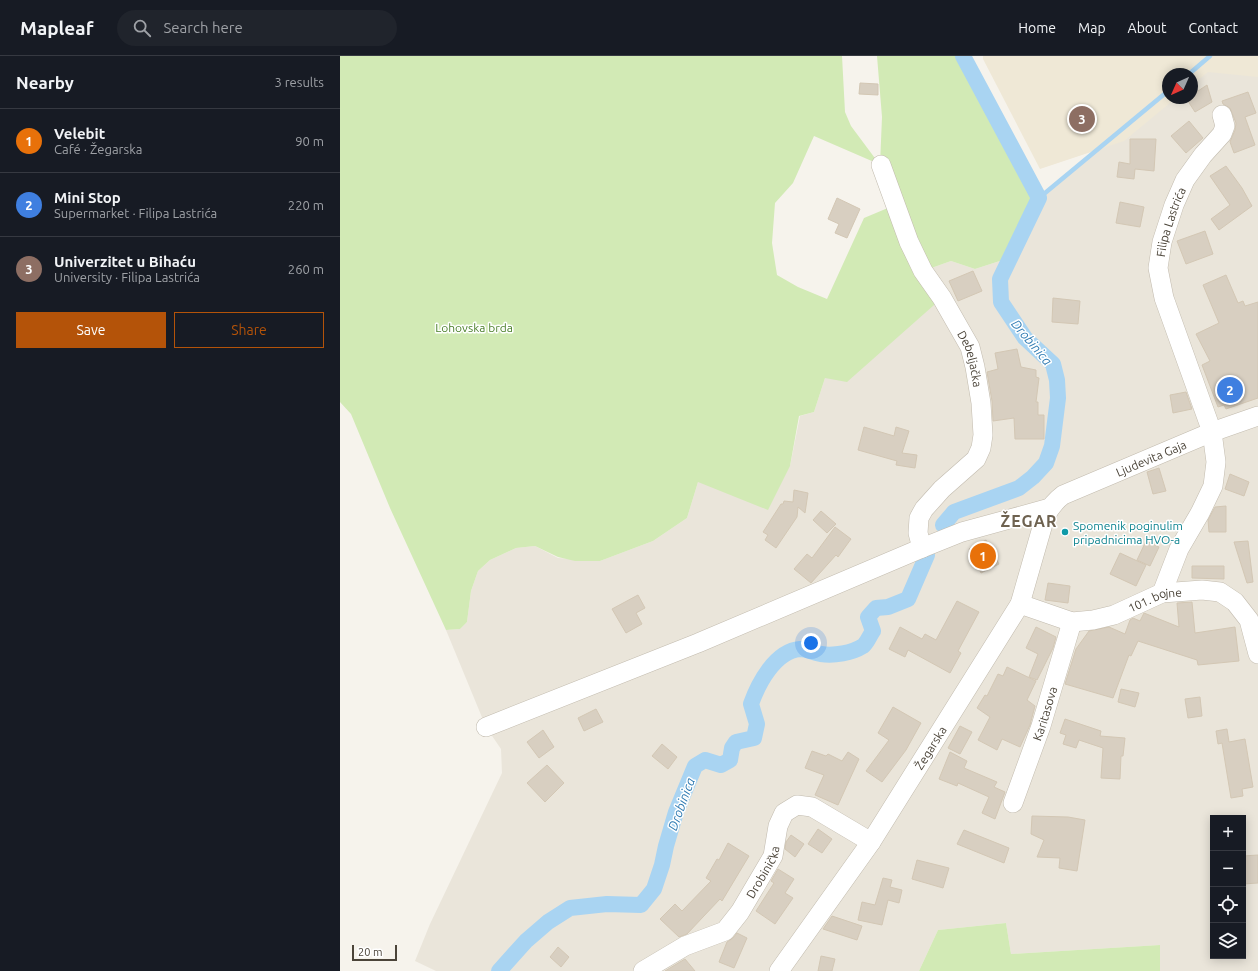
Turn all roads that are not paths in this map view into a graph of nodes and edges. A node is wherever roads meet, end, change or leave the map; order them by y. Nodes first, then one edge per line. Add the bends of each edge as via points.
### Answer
1 (1222, 115) dead end
2 (881, 165) dead end
3 (1258, 416) edge
4 (1212, 432) junction
5 (1050, 508) junction
6 (922, 548) junction
7 (1162, 592) junction
8 (1020, 604) junction
9 (1072, 622) junction
10 (1258, 654) edge
11 (486, 727) dead end
12 (1012, 802) dead end
13 (871, 842) junction
14 (643, 971) edge
15 (779, 971) edge

1 - 4 street, Filipa Lastrića via 1225,126 1222,134 1185,180 1174,205 1162,242 1158,268 1164,298
2 - 6 street, Debeljačka via 909,242 923,271 970,347 980,403 983,436 981,448 976,458 924,509 919,518 918,533
3 - 4 street, Ljudevita Gaja
4 - 5 street, Ljudevita Gaja via 1063,495
4 - 7 street, Filipa Lastrića via 1216,462 1213,486 1179,549
5 - 6 street via 962,532
5 - 8 street, Žegarska
6 - 11 street via 698,643
7 - 9 street, 101. bojne via 1114,615
7 - 10 street, 101. bojne via 1220,592 1236,602 1249,620
8 - 9 street, 101. bojne
8 - 13 street, Žegarska
9 - 12 street, Karitasova via 1040,726
13 - 14 street, Drobinička via 812,807 798,805 784,813 778,826 773,856 740,912 725,931 685,946
13 - 15 street, Žegarska

